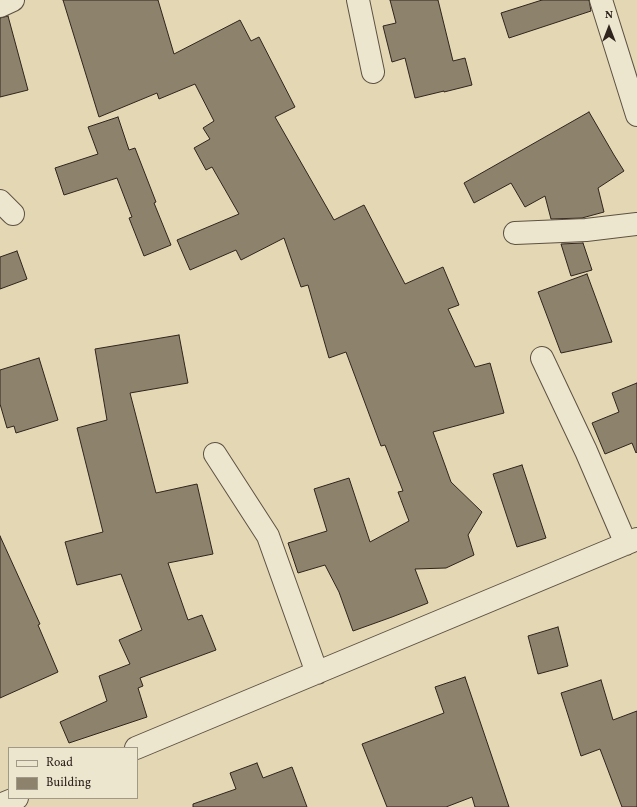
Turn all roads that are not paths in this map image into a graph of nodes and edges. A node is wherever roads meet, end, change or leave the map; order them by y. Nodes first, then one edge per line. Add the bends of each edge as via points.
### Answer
1 (13, 0) edge
2 (358, 0) edge
3 (601, 0) edge
4 (0, 6) edge
5 (373, 72) dead end
6 (637, 115) edge
7 (637, 224) edge
8 (515, 233) dead end
9 (542, 358) dead end
10 (215, 454) dead end
11 (632, 542) edge
12 (317, 673) junction
13 (138, 747) edge
14 (15, 799) edge
15 (0, 805) edge

1 - 4 street
2 - 5 street
3 - 6 street
7 - 8 street via 586,230
9 - 11 street
10 - 12 street via 268,536
11 - 12 street
12 - 13 street
14 - 15 street

